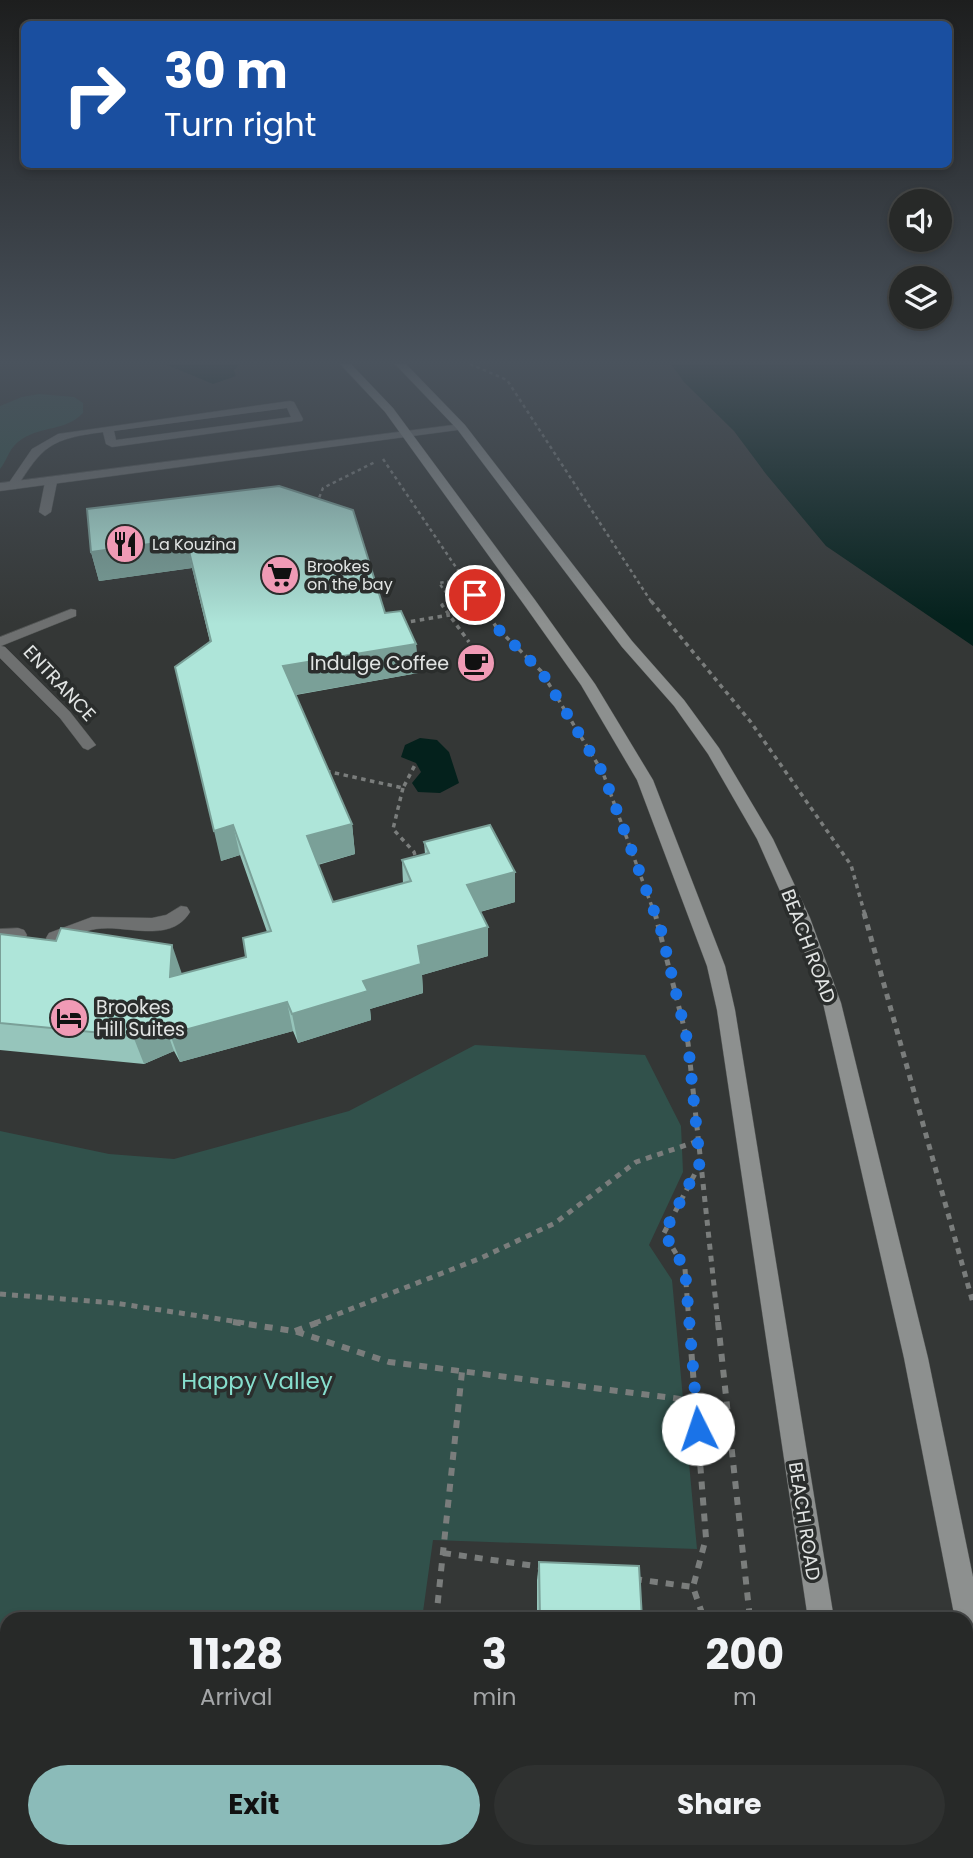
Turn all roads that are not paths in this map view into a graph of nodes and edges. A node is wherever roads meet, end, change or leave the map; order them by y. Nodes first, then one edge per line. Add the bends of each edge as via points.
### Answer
1 (37, 451) edge
2 (288, 451) edge
3 (418, 451) edge
4 (479, 451) edge
5 (51, 482) junction
6 (6, 487) edge
7 (45, 512) dead end
8 (71, 613) dead end
9 (0, 642) edge
10 (0, 650) edge
11 (88, 745) dead end
12 (181, 912) dead end
13 (55, 938) edge
14 (820, 1612) edge
15 (967, 1612) edge

1 - 6 street
2 - 5 street
3 - 14 main road, BEACH ROAD via 588,684 645,780 716,966
4 - 15 main road, BEACH ROAD via 714,752 765,839 801,918 832,1003 883,1211
5 - 6 street
5 - 7 street
8 - 9 street
10 - 11 street, ENTRANCE via 65,715
12 - 13 street via 161,926 99,922

